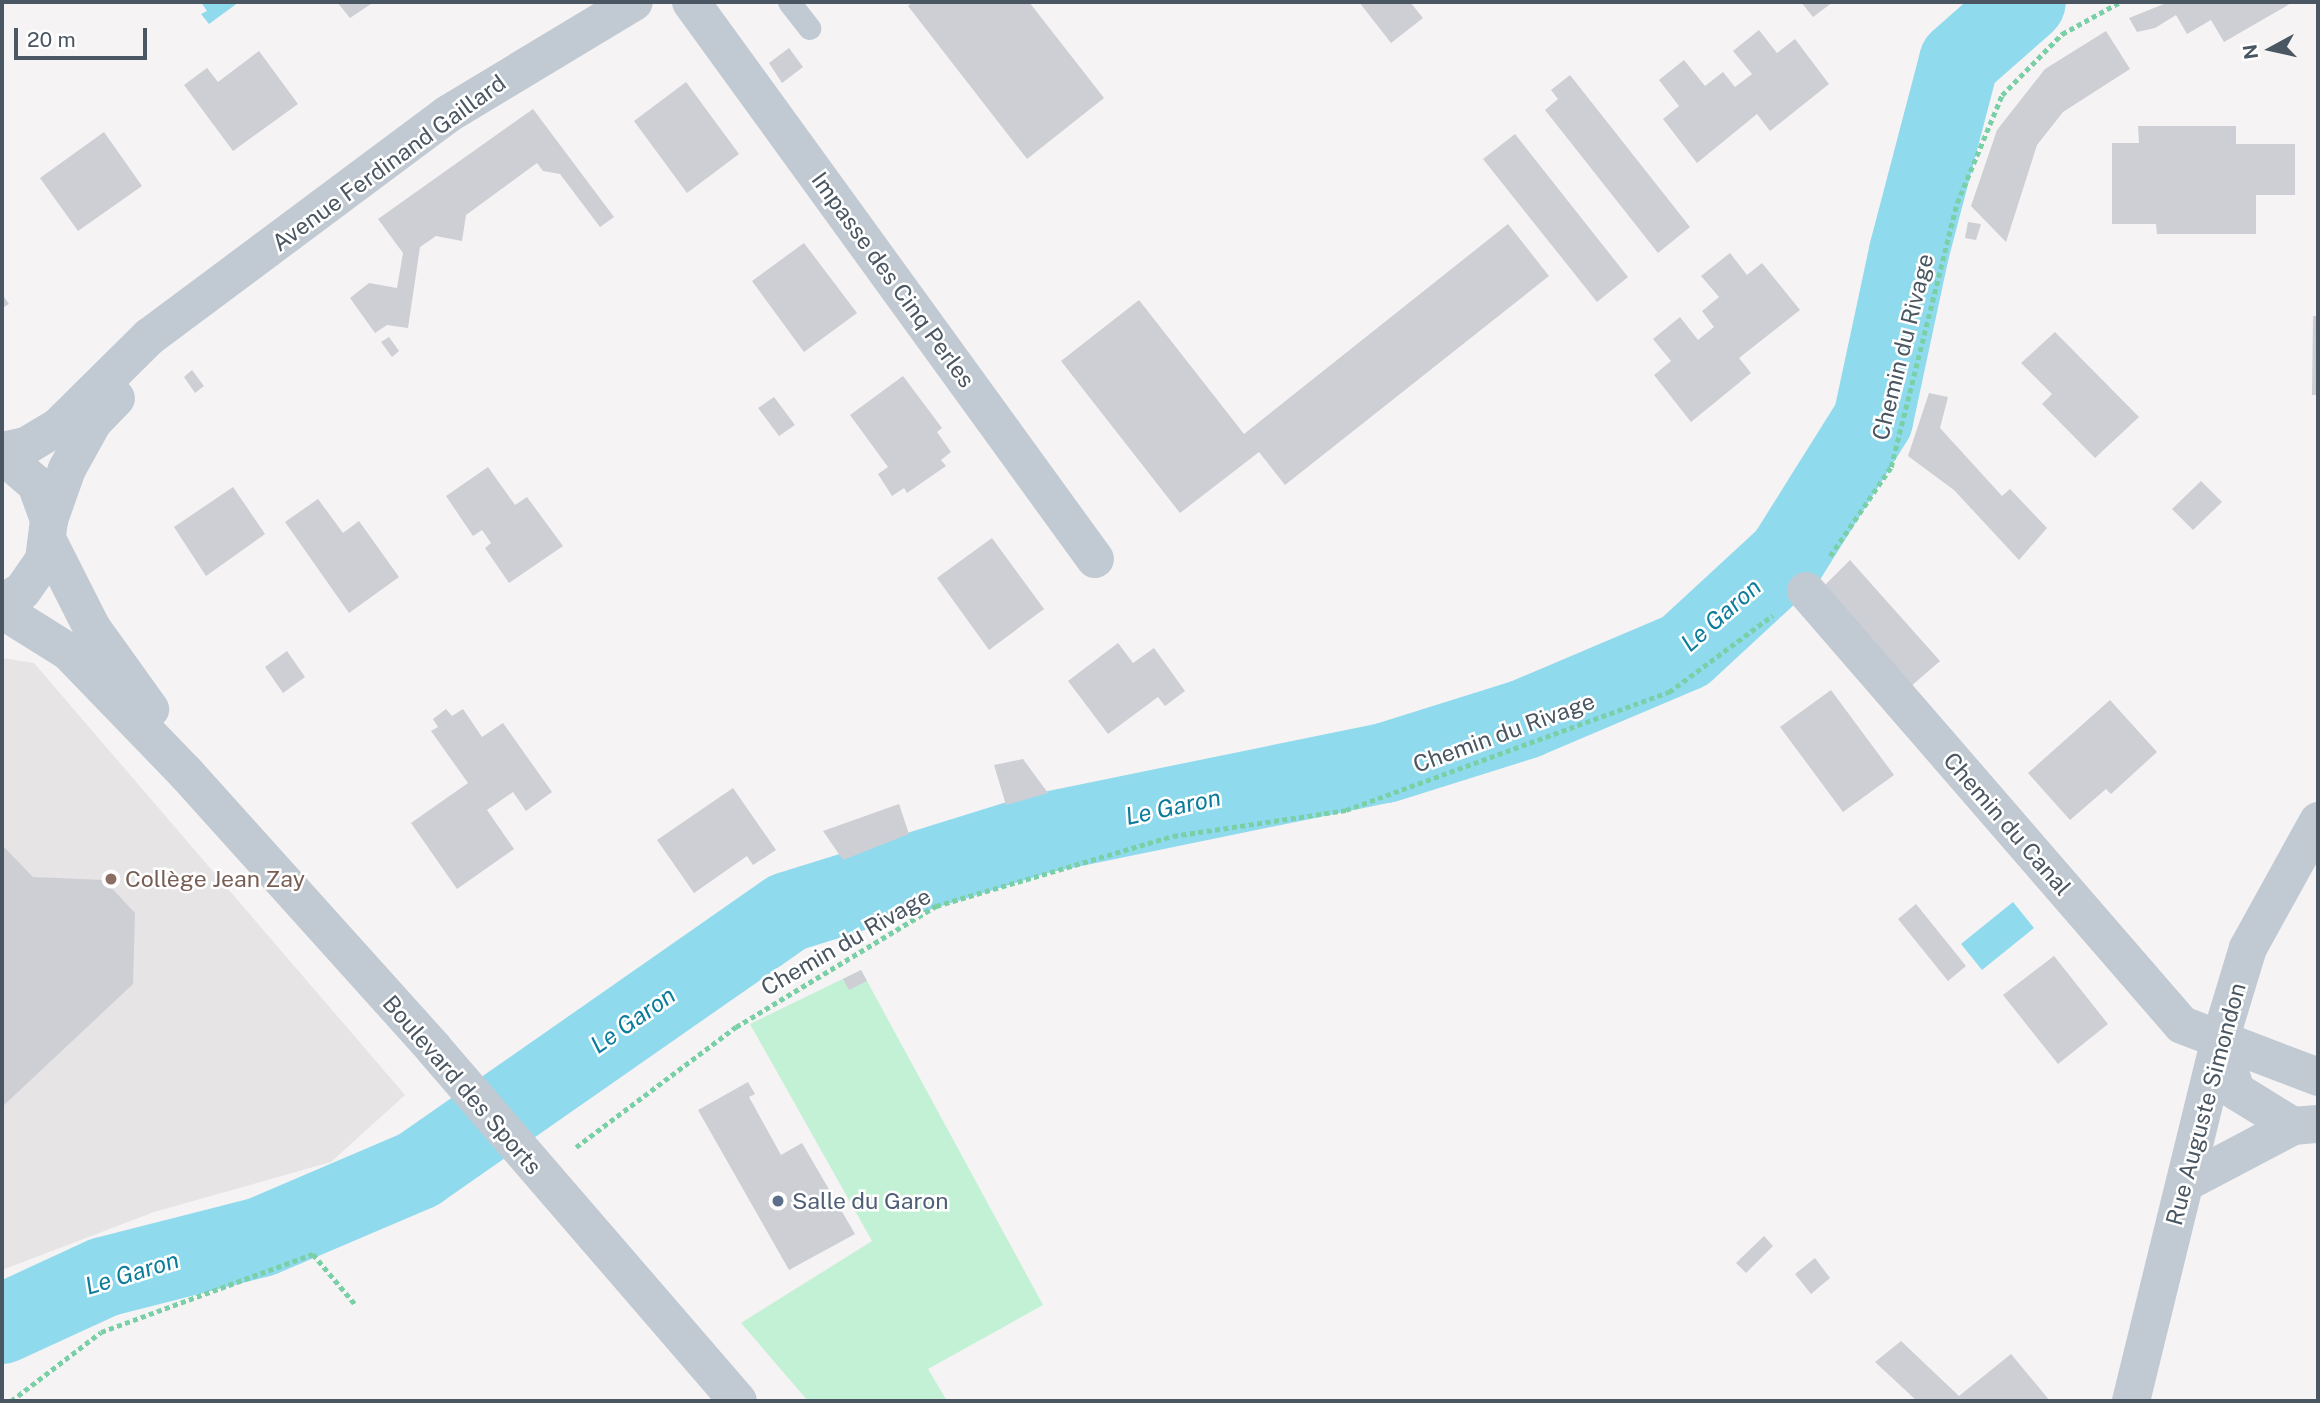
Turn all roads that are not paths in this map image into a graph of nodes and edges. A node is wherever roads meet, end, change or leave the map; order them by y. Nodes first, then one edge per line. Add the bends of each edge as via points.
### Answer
1 (634, 2) edge
2 (691, 2) edge
3 (789, 2) edge
4 (809, 28) dead end
5 (220, 286) junction
6 (2, 453) edge
7 (48, 530) junction
8 (1095, 559) dead end
9 (1805, 591) road end
10 (2, 603) edge
11 (2, 610) edge
12 (185, 772) junction
13 (2318, 821) edge
14 (2220, 1040) junction
15 (2318, 1077) edge
16 (2306, 1125) edge
17 (2185, 1183) junction
18 (738, 1401) edge
19 (2131, 1401) edge

1 - 5 street, Avenue Ferdinand Gaillard via 448,114
2 - 8 street, Impasse des Cinq Perles
3 - 4 lane
5 - 6 street, Avenue Ferdinand Gaillard via 149,337 58,427 26,446
5 - 7 street, Avenue Ferdinand Gaillard via 166,349 93,422 67,469
6 - 7 street, Boulevard des Sports via 36,484
7 - 10 street, Avenue Ferdinand Gaillard via 44,560 29,581
7 - 12 street, Boulevard des Sports via 92,628 136,687
9 - 14 street, Chemin du Canal via 2182,1026
11 - 12 street, Boulevard des Sports via 69,652
12 - 18 street, Boulevard des Sports via 434,1049
13 - 14 street, Rue Auguste Simondon via 2248,948
14 - 15 street, Chemin du Canal
14 - 16 street via 2236,1091
14 - 17 street, Rue Auguste Simondon
16 - 17 street
17 - 19 street, Rue Auguste Simondon

